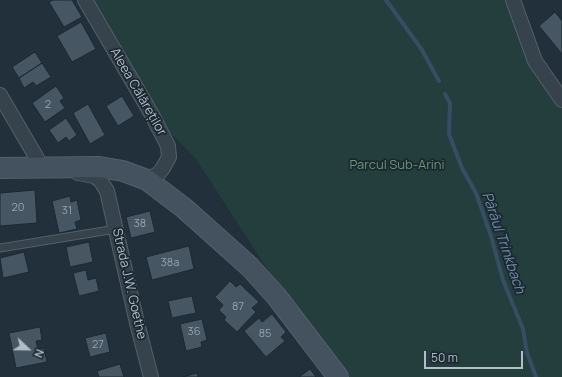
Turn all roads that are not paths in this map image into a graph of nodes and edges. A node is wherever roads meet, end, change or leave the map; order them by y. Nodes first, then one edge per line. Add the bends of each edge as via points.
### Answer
1 (85, 0) edge
2 (513, 0) edge
3 (0, 95) edge
4 (562, 100) edge
5 (42, 167) junction
6 (0, 168) edge
7 (140, 177) junction
8 (107, 191) junction
9 (116, 229) junction
10 (0, 248) edge
11 (151, 377) edge
12 (338, 377) edge

1 - 7 street, Aleea Călăreților via 152,113 168,146 169,157 158,174
2 - 4 street via 535,61
3 - 5 street
5 - 6 main road
5 - 7 main road via 99,167
5 - 8 street, Strada J.W. Goethe via 94,176
7 - 8 street via 117,179
7 - 12 main road via 184,208 250,267 277,297
8 - 9 street, Strada J.W. Goethe
9 - 10 lane
9 - 11 street, Strada J.W. Goethe

